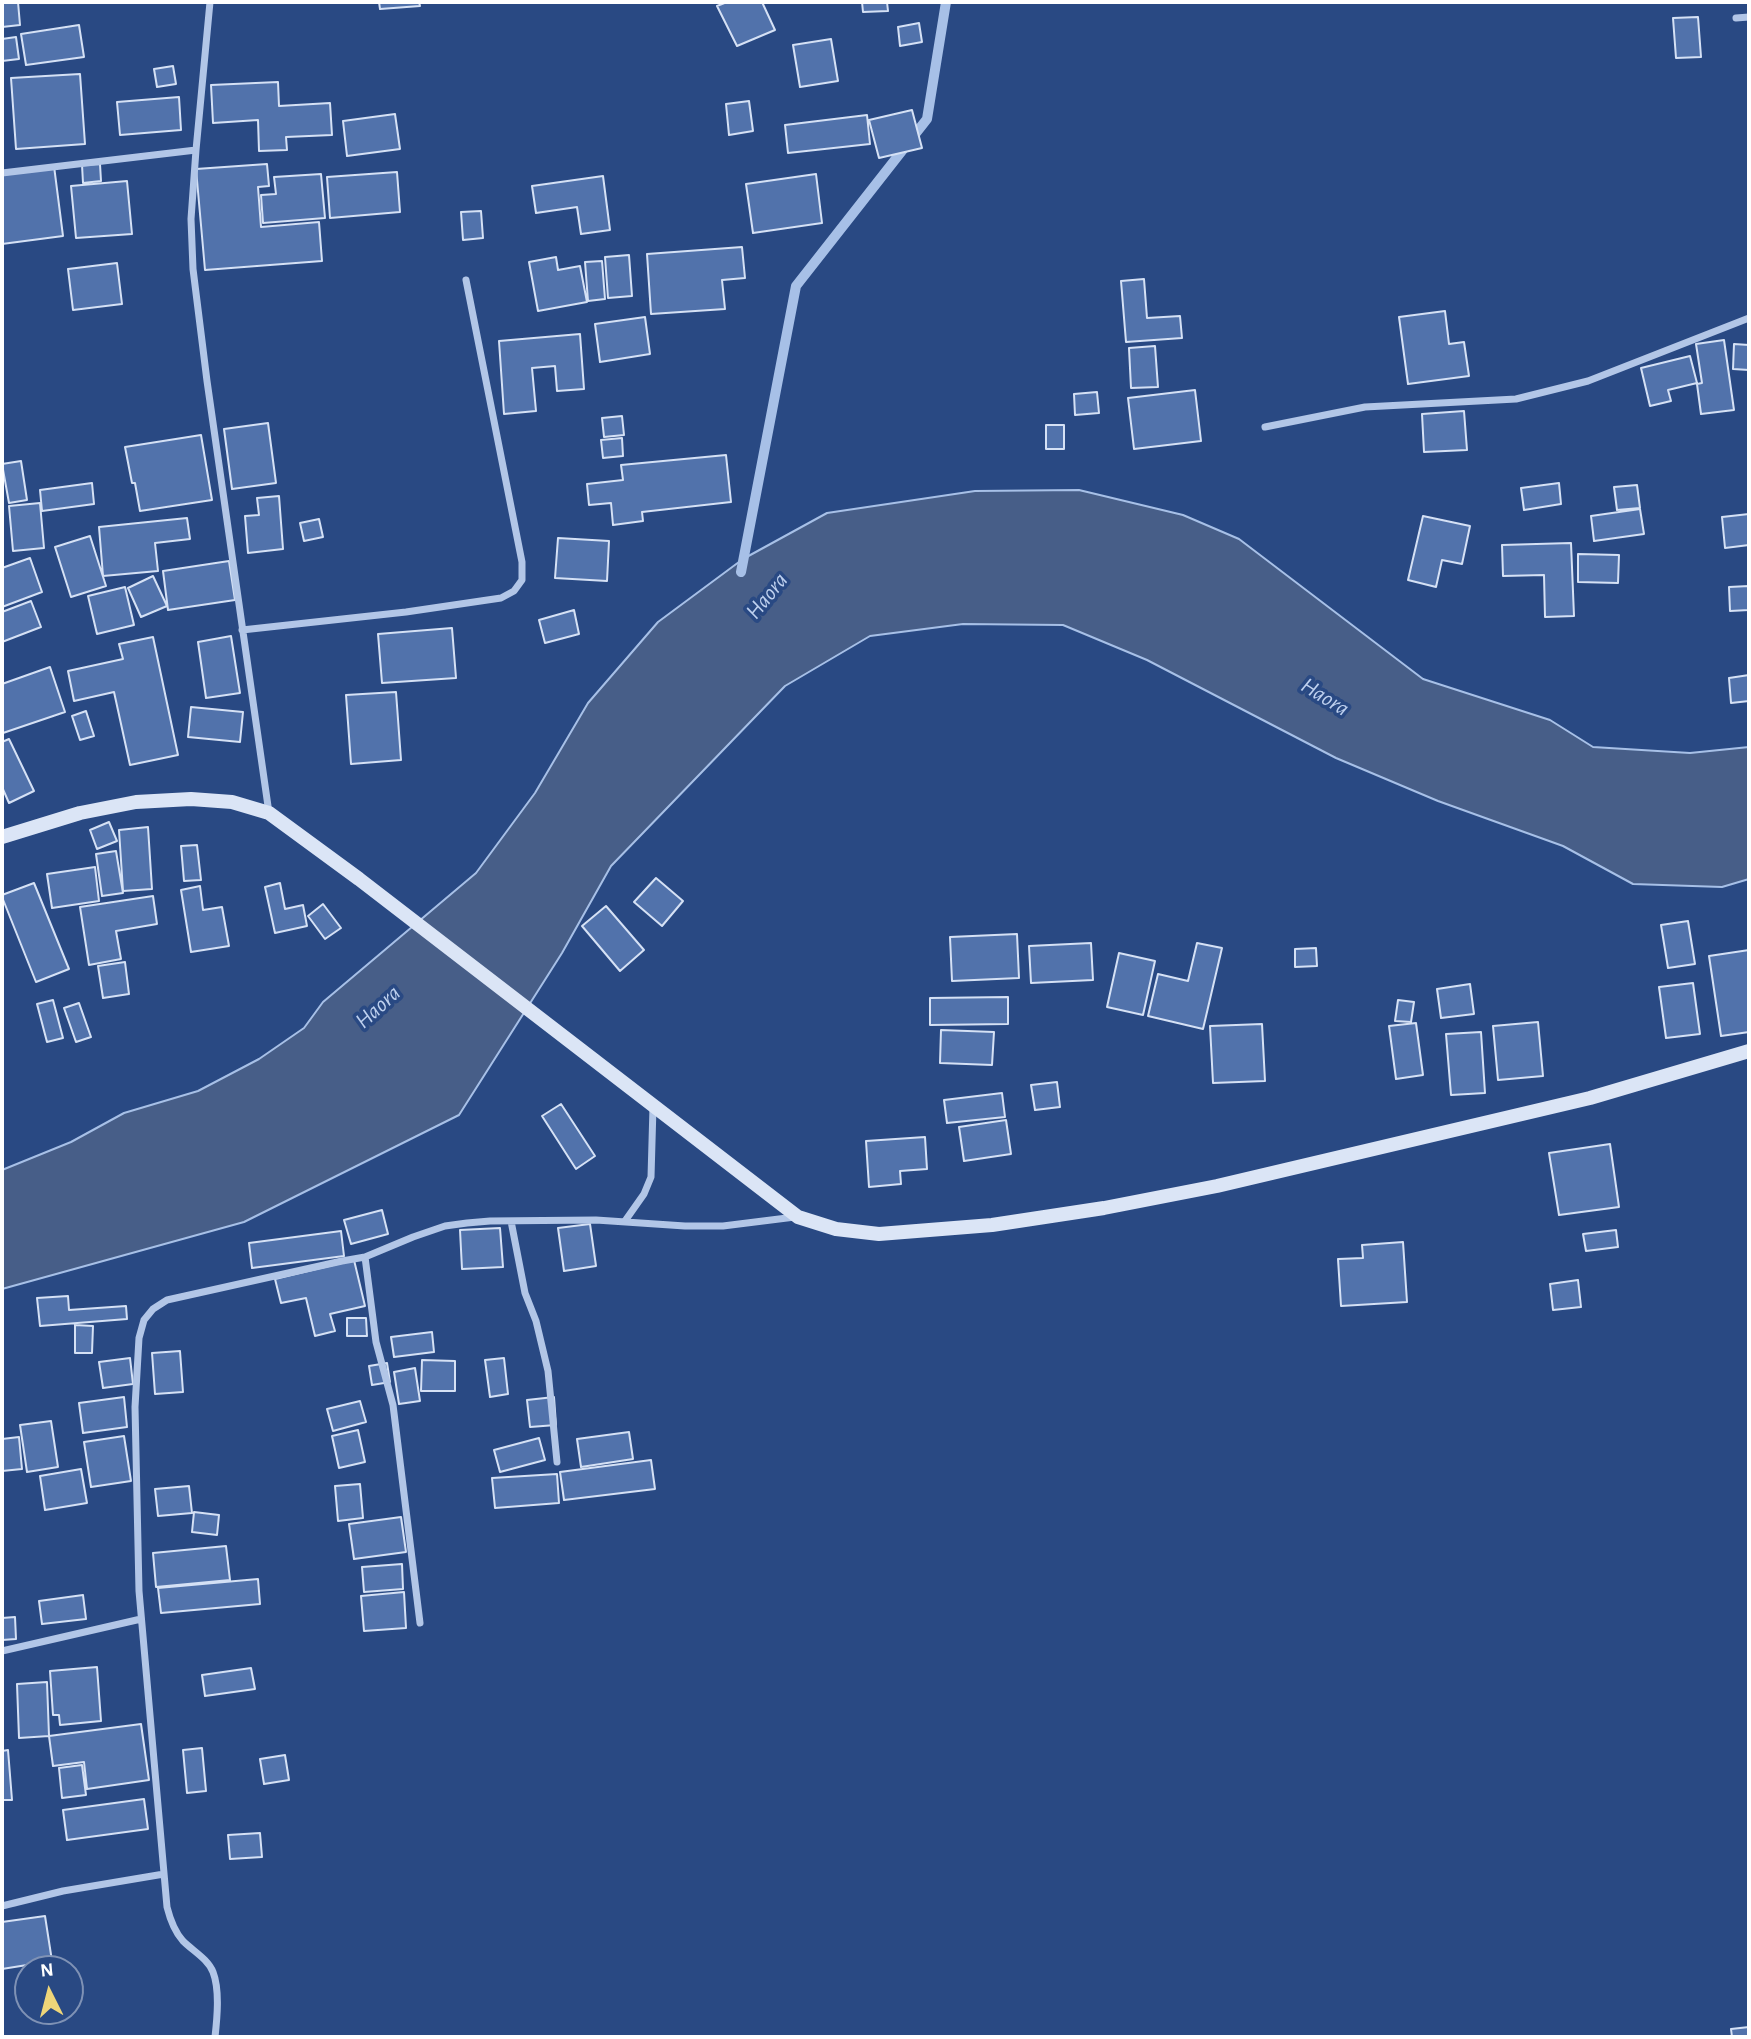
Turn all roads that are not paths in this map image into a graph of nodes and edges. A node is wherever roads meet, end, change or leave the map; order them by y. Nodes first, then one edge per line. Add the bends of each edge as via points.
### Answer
1 (210, 2) edge
2 (1749, 17) edge
3 (1736, 18) dead end
4 (196, 150) junction
5 (2, 173) edge
6 (466, 280) dead end
7 (1749, 318) edge
8 (1265, 427) dead end
9 (242, 630) junction
10 (269, 813) junction
11 (2, 837) edge
12 (1749, 1051) edge
13 (653, 1105) junction
14 (797, 1217) junction
15 (511, 1221) junction
16 (625, 1221) junction
17 (365, 1257) junction
18 (557, 1462) dead end
19 (141, 1619) junction
20 (420, 1623) dead end
21 (2, 1651) edge
22 (164, 1874) junction
23 (2, 1906) edge
24 (215, 2037) edge

1 - 4 street
2 - 3 street
4 - 5 street
4 - 9 street via 193,269
6 - 9 street via 522,580 501,598
7 - 8 street via 1588,381 1516,398 1365,407
9 - 10 street
10 - 11 street via 232,802 136,802 80,813
10 - 13 street
12 - 14 street via 1590,1098 1104,1208 992,1225 879,1234 836,1229
13 - 14 street
13 - 16 street via 651,1177
14 - 16 street via 723,1226
15 - 16 street
15 - 17 street via 445,1226
15 - 18 street via 525,1293 548,1371
17 - 19 street via 167,1300 144,1320 135,1407
17 - 20 street via 376,1342 393,1405
19 - 21 street
19 - 22 street
22 - 23 street
22 - 24 street via 172,1925 213,1972 218,2004

